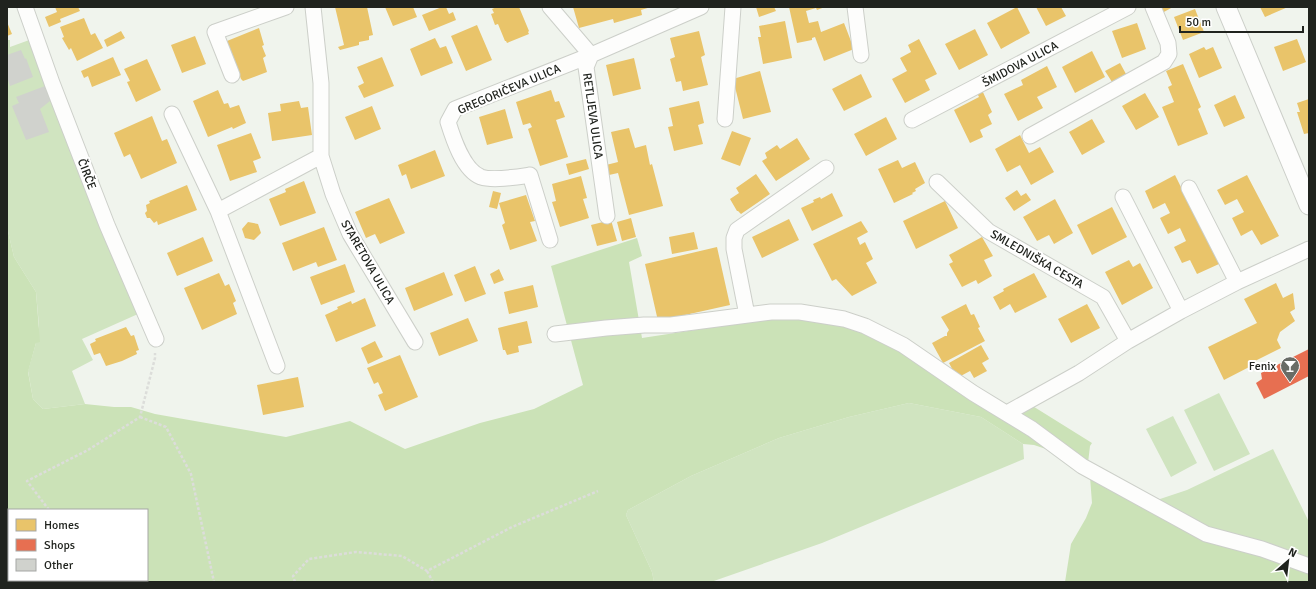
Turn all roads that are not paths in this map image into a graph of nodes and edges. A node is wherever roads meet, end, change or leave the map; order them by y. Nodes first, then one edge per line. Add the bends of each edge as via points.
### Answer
1 (25, 7) edge
2 (286, 7) edge
3 (312, 7) edge
4 (550, 7) edge
5 (701, 7) edge
6 (733, 7) edge
7 (855, 7) edge
8 (1128, 7) edge
9 (1153, 7) edge
10 (1226, 7) edge
11 (591, 55) junction
12 (861, 55) dead end
13 (232, 75) dead end
14 (172, 114) dead end
15 (725, 119) dead end
16 (912, 120) dead end
17 (1030, 136) dead end
18 (321, 156) junction
19 (826, 168) dead end
20 (937, 182) dead end
21 (1189, 188) dead end
22 (1124, 197) dead end
23 (1309, 205) edge
24 (218, 211) junction
25 (607, 216) dead end
26 (550, 240) dead end
27 (1309, 249) edge
28 (1237, 282) junction
29 (1181, 311) junction
30 (747, 315) junction
31 (555, 334) dead end
32 (156, 339) road end
33 (1128, 341) junction
34 (415, 342) dead end
35 (277, 366) dead end
36 (1007, 413) junction
37 (1309, 566) edge

1 - 32 street, ČIRČE via 106,225
2 - 13 street via 215,32
3 - 18 street, STARETOVA ULICA via 321,83
4 - 11 street, RETLJEVA ULICA
5 - 11 street, GREGORIČEVA ULICA
6 - 15 street
7 - 12 street
8 - 16 street, ŠMIDOVA ULICA
9 - 17 street via 1168,43 1169,54 1164,62
10 - 23 street
11 - 25 street, RETLJEVA ULICA via 586,68
11 - 26 street, GREGORIČEVA ULICA via 455,109 448,122 466,166 480,176 501,178 530,175
14 - 24 street
18 - 24 street
18 - 34 street, STARETOVA ULICA via 350,234
19 - 30 street via 737,230 734,249
20 - 33 street, SMLEDNIŠKA CESTA via 988,231 1103,297
21 - 28 street
22 - 29 street
24 - 35 street
27 - 28 street
28 - 29 street
29 - 33 street
30 - 31 street via 671,325 578,330
30 - 36 street via 800,312 844,319 865,326 903,345
33 - 36 street via 1079,373
36 - 37 street via 1082,466 1206,534 1262,549

